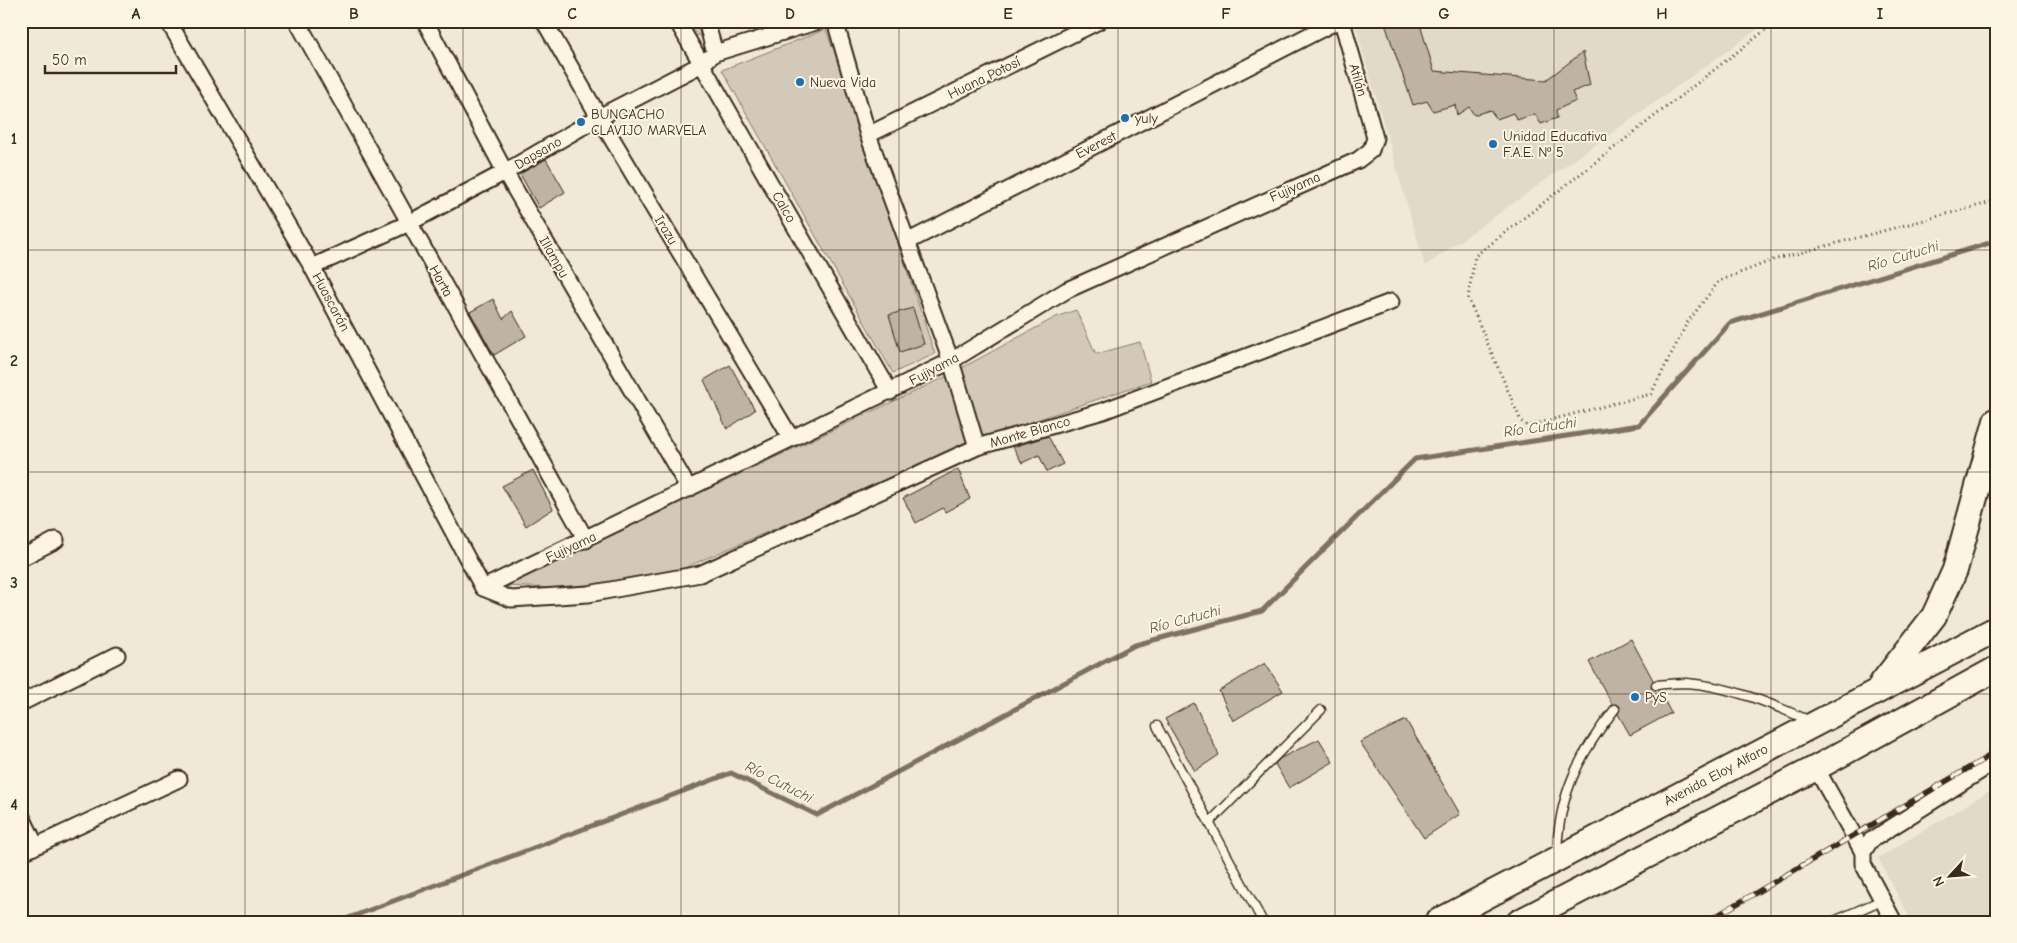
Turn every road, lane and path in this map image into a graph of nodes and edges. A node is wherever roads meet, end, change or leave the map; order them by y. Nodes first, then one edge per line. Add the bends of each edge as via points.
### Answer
1 (168, 21) edge
2 (297, 21) edge
3 (425, 21) edge
4 (544, 21) edge
5 (678, 21) edge
6 (706, 21) edge
7 (819, 21) edge
8 (835, 21) edge
9 (1099, 21) edge
10 (1337, 21) edge
11 (1342, 21) edge
12 (1777, 21) edge
13 (715, 53) junction
14 (702, 64) junction
15 (599, 117) junction
16 (868, 135) junction
17 (1375, 138) joint
18 (505, 172) junction
19 (1996, 201) edge
20 (408, 223) junction
21 (907, 242) junction
22 (312, 267) junction
23 (1391, 302) dead end
24 (951, 361) junction
25 (890, 392) junction
26 (1995, 425) edge
27 (790, 438) junction
28 (977, 446) junction
29 (690, 489) junction
30 (56, 540) dead end
31 (586, 540) junction
32 (21, 558) edge
33 (483, 588) junction
34 (1996, 629) edge
35 (117, 655) dead end
36 (1996, 669) edge
37 (1656, 685) dead end
38 (1877, 690) junction
39 (21, 703) edge
40 (1615, 709) dead end
41 (1321, 710) dead end
42 (1814, 722) junction
43 (1157, 726) dead end
44 (1996, 762) edge
45 (1816, 768) junction
46 (179, 779) dead end
47 (21, 815) edge
48 (1209, 823) junction
49 (36, 846) junction
50 (1863, 852) junction
51 (21, 853) edge
52 (1557, 859) junction
53 (1882, 900) junction
54 (1264, 922) edge
55 (1437, 922) edge
56 (1519, 922) edge
57 (1832, 922) edge
58 (1894, 922) edge

1 - 22 street, Huascarán
2 - 20 street, Harta
3 - 18 street, Illampu
4 - 15 street, Irazu
5 - 14 street, Calco
6 - 13 street
7 - 13 street, Dapsano
8 - 16 street, Monte Blanco
9 - 16 street, Huana Potosí
10 - 21 street, Everest
11 - 17 street, Atilán
12 - 19 path via 1475,256 1468,298 1521,421 1527,426 1651,394 1687,323 1719,281 1773,260
13 - 14 street, Dapsano
14 - 15 street, Dapsano
14 - 25 street, Calco
15 - 18 street, Dapsano
15 - 27 street, Irazu
16 - 21 street, Monte Blanco
17 - 24 street, Fujiyama via 1370,150 1358,160 1067,290
18 - 20 street, Dapsano
18 - 29 street, Illampu
20 - 22 street, Dapsano
20 - 31 street, Harta
21 - 24 street, Monte Blanco
22 - 33 street, Huascarán
23 - 28 street, Monte Blanco via 1103,411
24 - 25 street, Fujiyama
24 - 28 street, Monte Blanco
25 - 27 street, Fujiyama
26 - 38 main road via 1955,570 1934,616
27 - 29 street, Fujiyama
28 - 33 street via 700,574 588,594 511,599
29 - 31 street, Fujiyama
30 - 32 street
31 - 33 street, Fujiyama
34 - 38 main road, Avenida Eloy Alfaro
35 - 39 street
36 - 45 main road
37 - 42 lane via 1686,683 1712,687 1776,705
38 - 42 main road, Avenida Eloy Alfaro
40 - 52 lane via 1594,735 1573,776 1557,829
41 - 48 lane
42 - 52 main road, Avenida Eloy Alfaro
43 - 48 lane
44 - 50 street via 1870,841
45 - 50 street
45 - 56 main road
46 - 49 street
47 - 49 street
48 - 54 lane
49 - 51 street
50 - 53 street via 1863,864
52 - 55 main road, Avenida Eloy Alfaro
53 - 57 lane
53 - 58 street

